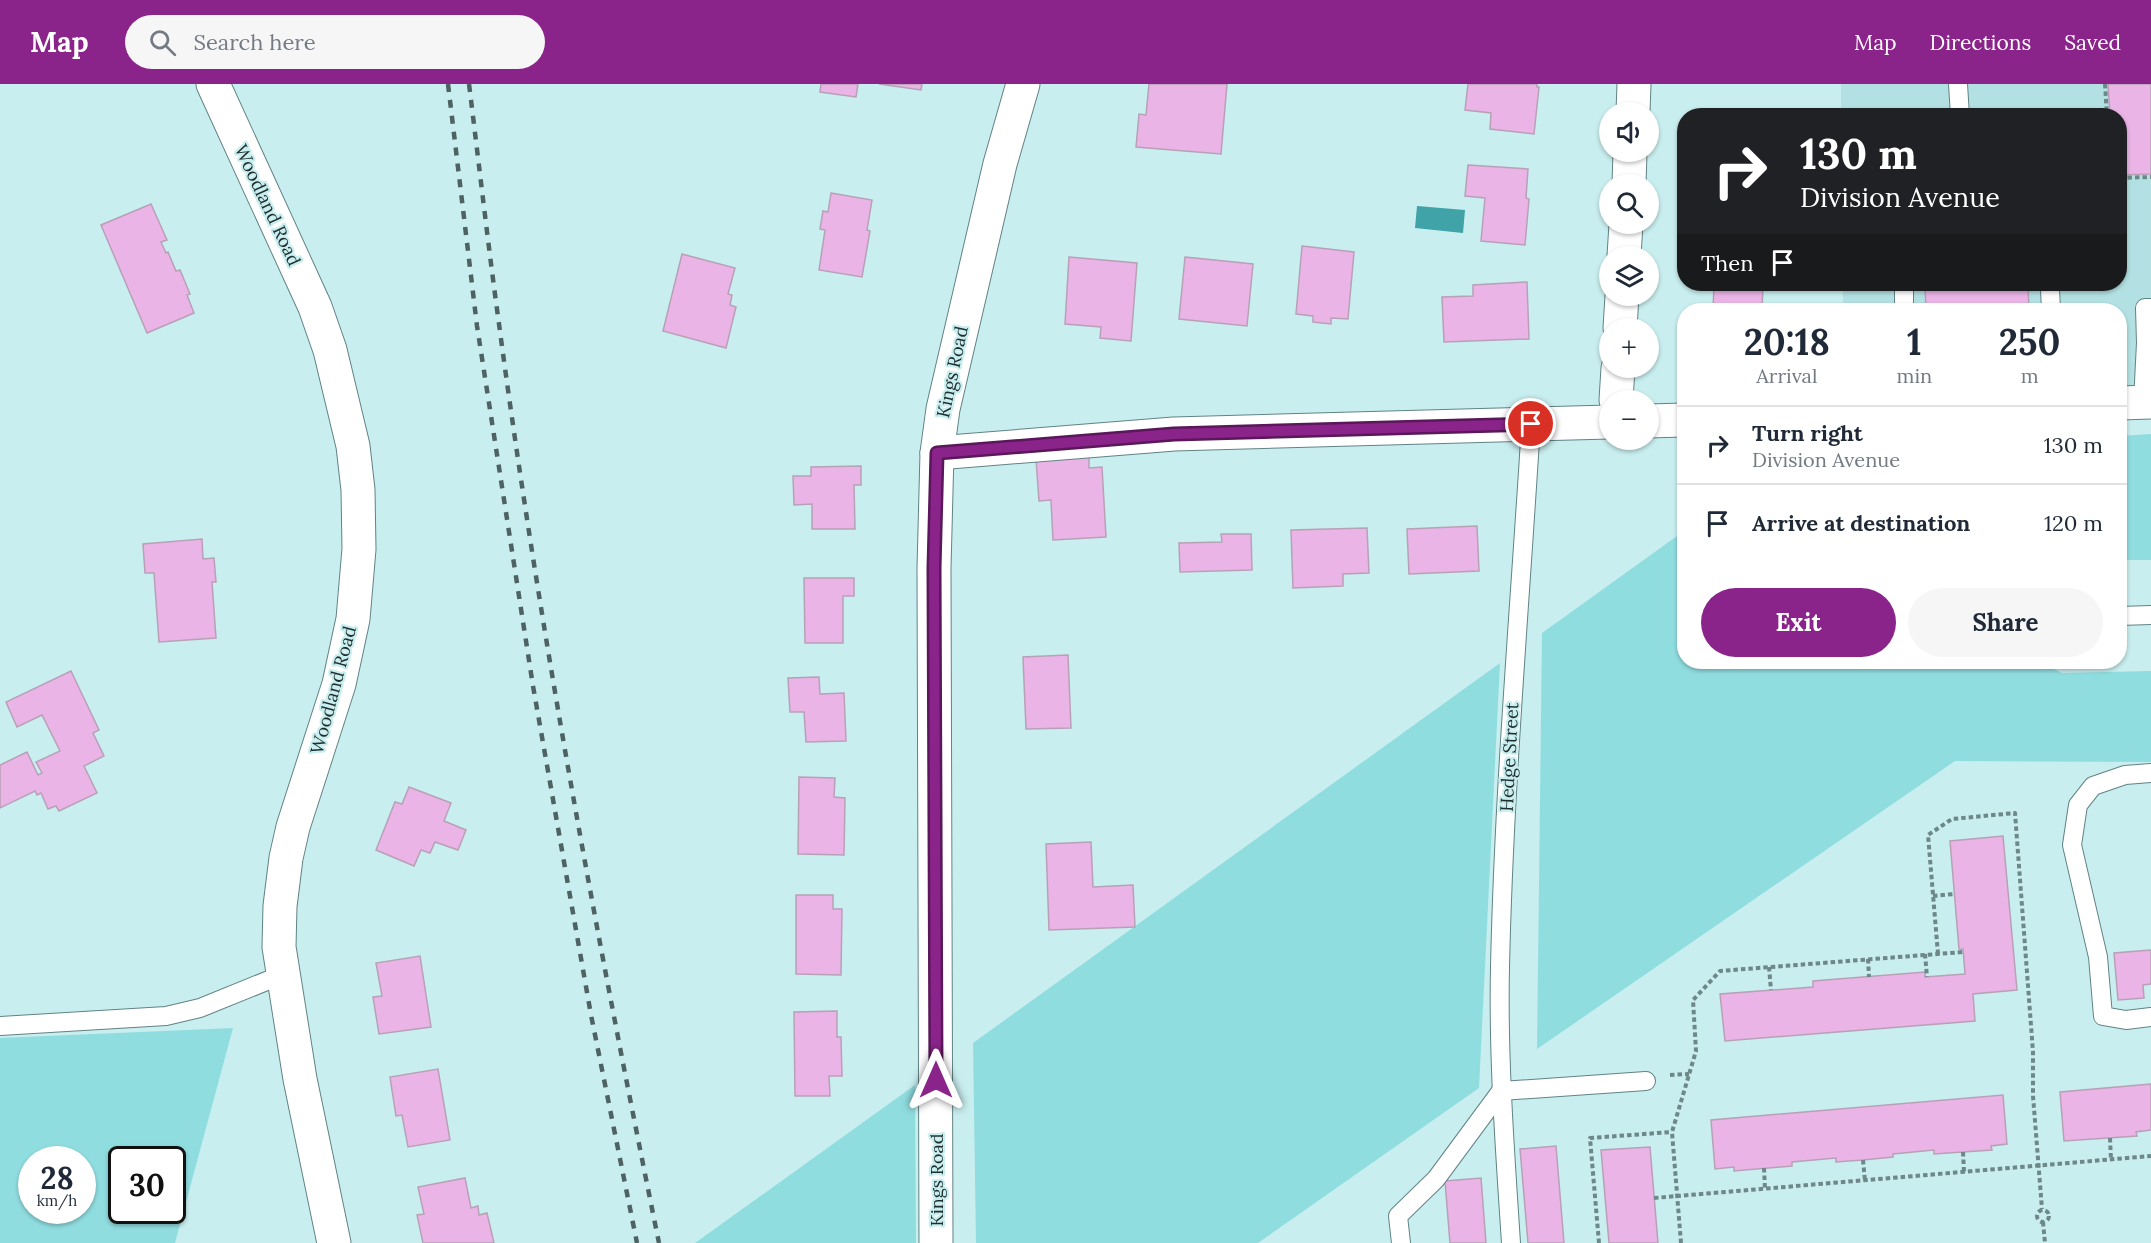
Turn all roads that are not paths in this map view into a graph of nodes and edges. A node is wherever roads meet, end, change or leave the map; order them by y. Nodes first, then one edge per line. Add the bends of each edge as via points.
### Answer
1 (213, 84) edge
2 (1023, 84) edge
3 (1634, 84) edge
4 (1958, 84) edge
5 (1633, 102) edge
6 (1960, 108) edge
7 (2151, 308) edge
8 (2138, 402) edge
9 (1677, 420) edge
10 (1659, 421) edge
11 (1599, 422) edge
12 (1531, 424) junction
13 (937, 453) junction
14 (2151, 615) edge
15 (2127, 616) edge
16 (2151, 773) edge
17 (284, 974) junction
18 (2151, 1017) edge
19 (0, 1026) edge
20 (1646, 1081) dead end
21 (1501, 1091) junction
22 (334, 1243) edge
23 (936, 1243) edge
24 (1401, 1243) edge
25 (1511, 1243) edge

1 - 17 street, Woodland Road via 315,307 333,361 353,446 358,490 359,549 352,619 339,684 286,858 279,947
2 - 13 street, Kings Road via 997,176 943,409
3 - 5 street
4 - 6 lane
7 - 8 lane via 2145,308 2146,343
9 - 10 street
11 - 12 street
12 - 13 street via 1174,434
12 - 21 lane, Hedge Street via 1507,777 1500,968
13 - 23 street, Kings Road
14 - 15 lane
16 - 18 lane via 2125,775 2093,786 2078,805 2072,845 2098,957 2103,1016 2126,1020
17 - 19 lane via 200,1008 166,1016
17 - 22 street, Woodland Road via 300,1079
20 - 21 lane
21 - 24 lane via 1436,1179 1398,1216
21 - 25 lane, Hedge Street

